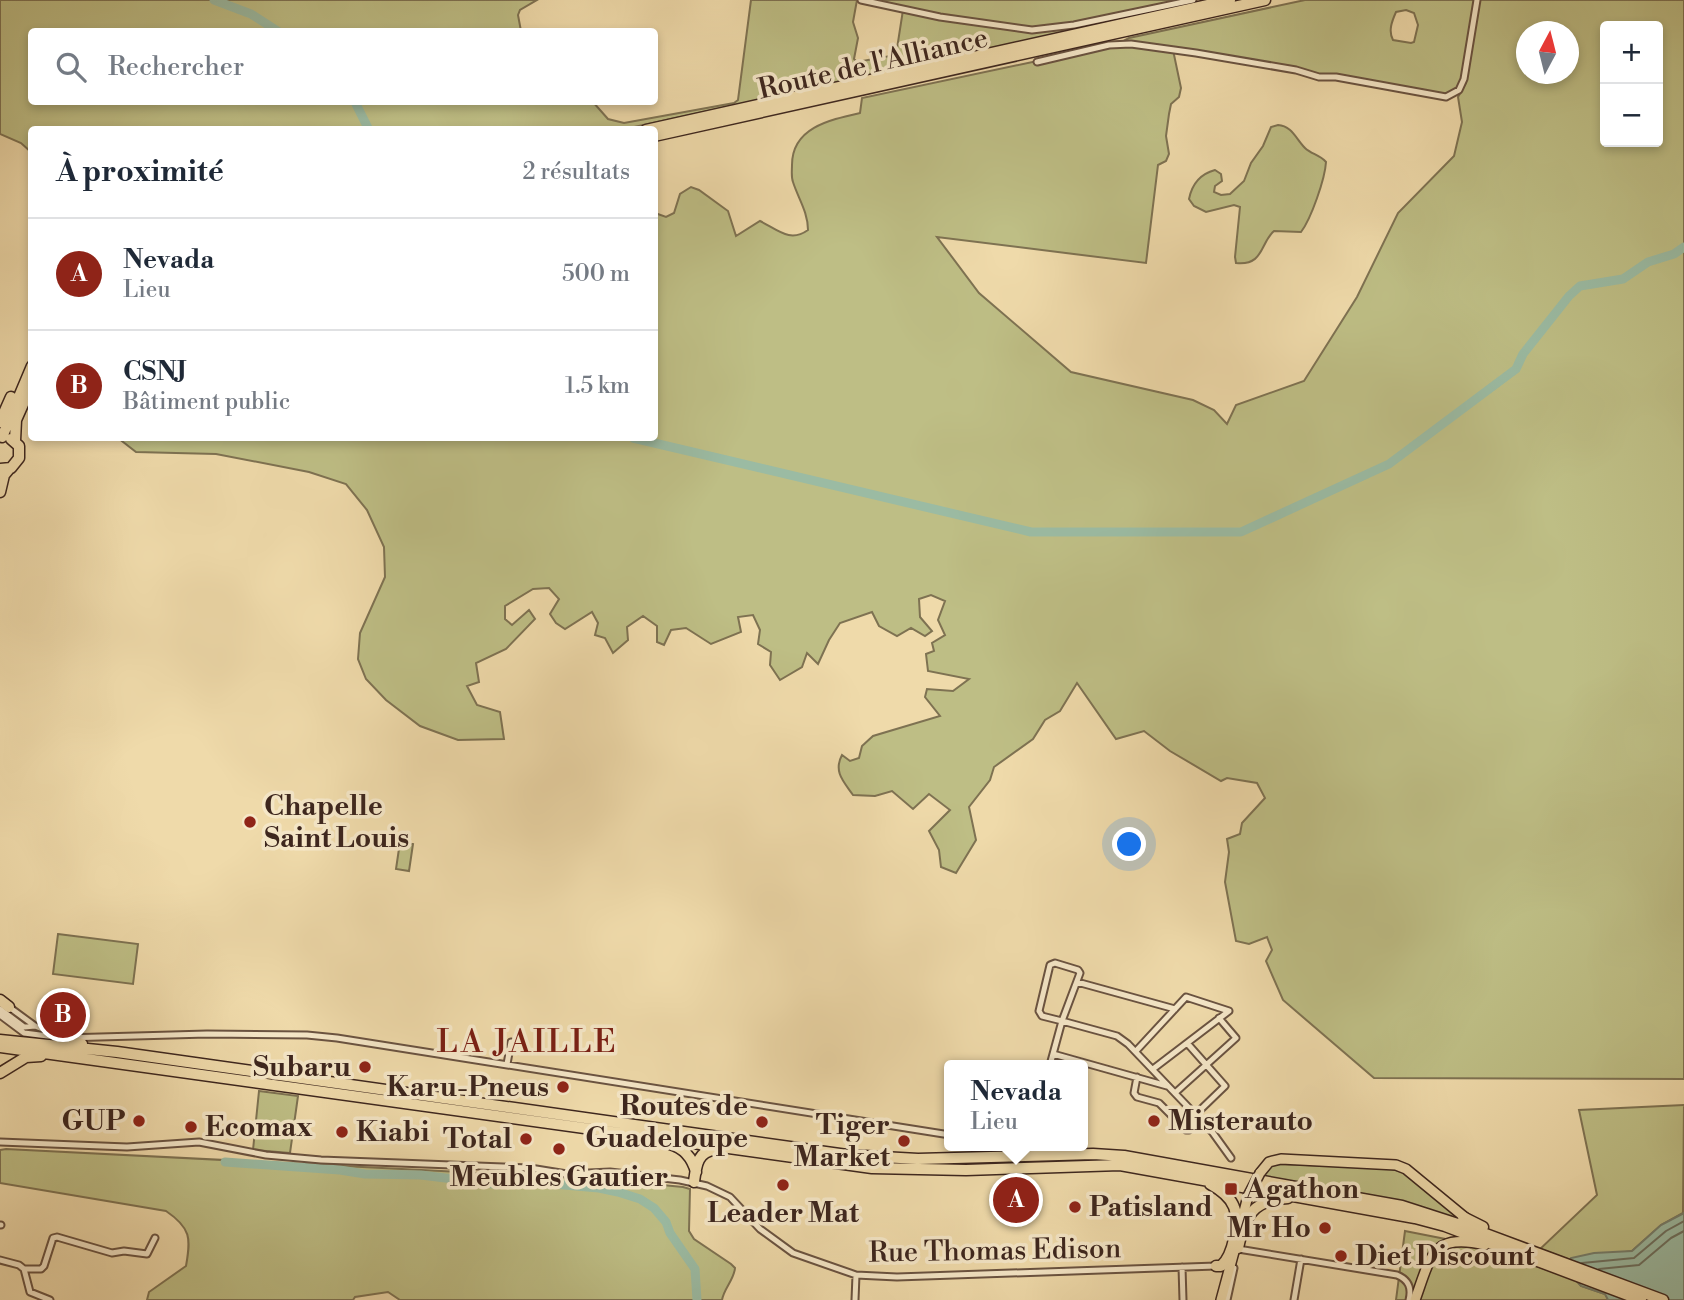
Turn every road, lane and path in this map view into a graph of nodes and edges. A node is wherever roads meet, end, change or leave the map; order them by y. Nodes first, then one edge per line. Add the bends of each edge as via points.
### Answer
1 (861, 0) edge
2 (1193, 0) edge
3 (1230, 0) edge
4 (1265, 0) edge
5 (1476, 0) edge
6 (1037, 62) dead end
7 (658, 127) edge
8 (658, 135) edge
9 (28, 370) edge
10 (28, 374) edge
11 (28, 393) edge
12 (0, 422) edge
13 (1, 437) edge
14 (15, 441) junction
15 (4, 469) edge
16 (0, 492) edge
17 (1077, 982) junction
18 (4, 1007) edge
19 (1175, 1009) junction
20 (0, 1015) edge
21 (20, 1016) junction
22 (1219, 1018) junction
23 (1062, 1021) junction
24 (37, 1027) junction
25 (79, 1037) junction
26 (64, 1038) junction
27 (0, 1040) edge
28 (511, 1042) dead end
29 (1186, 1044) junction
30 (0, 1047) edge
31 (1136, 1051) junction
32 (1053, 1054) junction
33 (116, 1057) junction
34 (1051, 1060) edge
35 (1075, 1060) edge
36 (507, 1064) junction
37 (1088, 1064) edge
38 (1207, 1065) junction
39 (1153, 1069) junction
40 (0, 1073) edge
41 (1137, 1077) junction
42 (1170, 1087) junction
43 (1175, 1093) junction
44 (499, 1099) dead end
45 (455, 1101) junction
46 (420, 1104) junction
47 (531, 1104) dead end
48 (1196, 1114) junction
49 (1201, 1119) junction
50 (494, 1124) dead end
51 (599, 1125) junction
52 (537, 1129) dead end
53 (618, 1133) junction
54 (944, 1134) edge
55 (0, 1142) edge
56 (1051, 1151) edge
57 (1088, 1151) edge
58 (1088, 1151) edge
59 (792, 1158) junction
60 (1231, 1158) dead end
61 (1169, 1164) junction
62 (695, 1177) junction
63 (1203, 1180) junction
64 (1356, 1207) junction
65 (1463, 1217) junction
66 (155, 1238) dead end
67 (1508, 1247) junction
68 (1238, 1248) junction
69 (1545, 1258) junction
70 (1301, 1259) junction
71 (0, 1260) edge
72 (1216, 1266) joint
73 (1182, 1267) junction
74 (24, 1269) junction
75 (856, 1275) junction
76 (50, 1300) edge
77 (855, 1300) edge
78 (1183, 1300) edge
79 (1221, 1300) edge
80 (1227, 1300) edge
81 (1294, 1300) edge
82 (1409, 1300) edge
83 (1415, 1300) edge
84 (1642, 1300) edge
85 (1663, 1300) edge
86 (1669, 1300) edge

1 - 2 street via 1032,30 1074,26
3 - 7 highway, Route de l'Alliance
4 - 8 highway, Route de l'Alliance
5 - 6 street via 1464,79 1459,90 1446,97 1131,44
9 - 12 highway
10 - 13 highway
11 - 14 highway via 16,420
13 - 14 highway
14 - 15 highway via 19,458
15 - 16 highway
17 - 19 street
17 - 23 street
17 - 23 street via 1078,970 1050,965 1039,1011
18 - 21 street
18 - 21 street
18 - 24 street via 24,1027
19 - 22 street via 1186,997 1229,1010
19 - 31 street
20 - 26 street via 24,1033
21 - 24 street
22 - 29 street
22 - 38 street via 1236,1038
23 - 31 street via 1117,1036
23 - 32 street
24 - 25 street
24 - 26 street
25 - 26 street
25 - 36 street via 307,1035
26 - 33 highway
27 - 33 highway
28 - 36 street
29 - 38 street
29 - 39 street
30 - 33 highway
31 - 39 street
32 - 34 street
32 - 35 street
33 - 40 highway via 26,1057
33 - 45 highway
33 - 46 highway
36 - 54 street
37 - 41 street
38 - 43 street
38 - 48 street via 1225,1086
39 - 42 street
41 - 42 street
41 - 49 street via 1137,1097 1159,1104 1186,1130
42 - 43 street
43 - 48 street
44 - 45 highway
45 - 51 highway
46 - 50 highway
46 - 51 highway
47 - 51 highway
48 - 49 street
49 - 60 street
51 - 52 highway
51 - 53 highway
51 - 61 highway via 894,1159 1108,1154
53 - 59 highway
53 - 62 highway via 677,1146 689,1156
55 - 62 street, Rue Thomas Edison via 127,1147 199,1142 308,1158
56 - 58 street
57 - 61 street via 1118,1151
59 - 62 highway via 708,1150 700,1156
59 - 63 highway via 917,1170 1120,1165
61 - 67 highway via 1402,1206
62 - 75 street, Rue Thomas Edison via 730,1197 788,1250
63 - 64 highway
63 - 72 highway via 1224,1194 1236,1214 1227,1261
64 - 67 highway via 1445,1226
64 - 68 highway via 1272,1200 1248,1215
65 - 67 main road
65 - 69 highway
65 - 79 main road, bridge via 1406,1170 1385,1164 1269,1162 1248,1196
66 - 74 street via 144,1254 112,1253 57,1237 41,1269
67 - 69 highway
67 - 83 main road via 1466,1240 1446,1242 1435,1252
68 - 70 street
68 - 80 street
69 - 84 highway
69 - 85 highway
69 - 86 highway
70 - 81 street
70 - 82 street via 1403,1278 1410,1288
71 - 74 street
72 - 73 street, Rue Thomas Edison
73 - 75 street, Rue Thomas Edison
73 - 78 street
74 - 76 street via 30,1292
75 - 77 street

